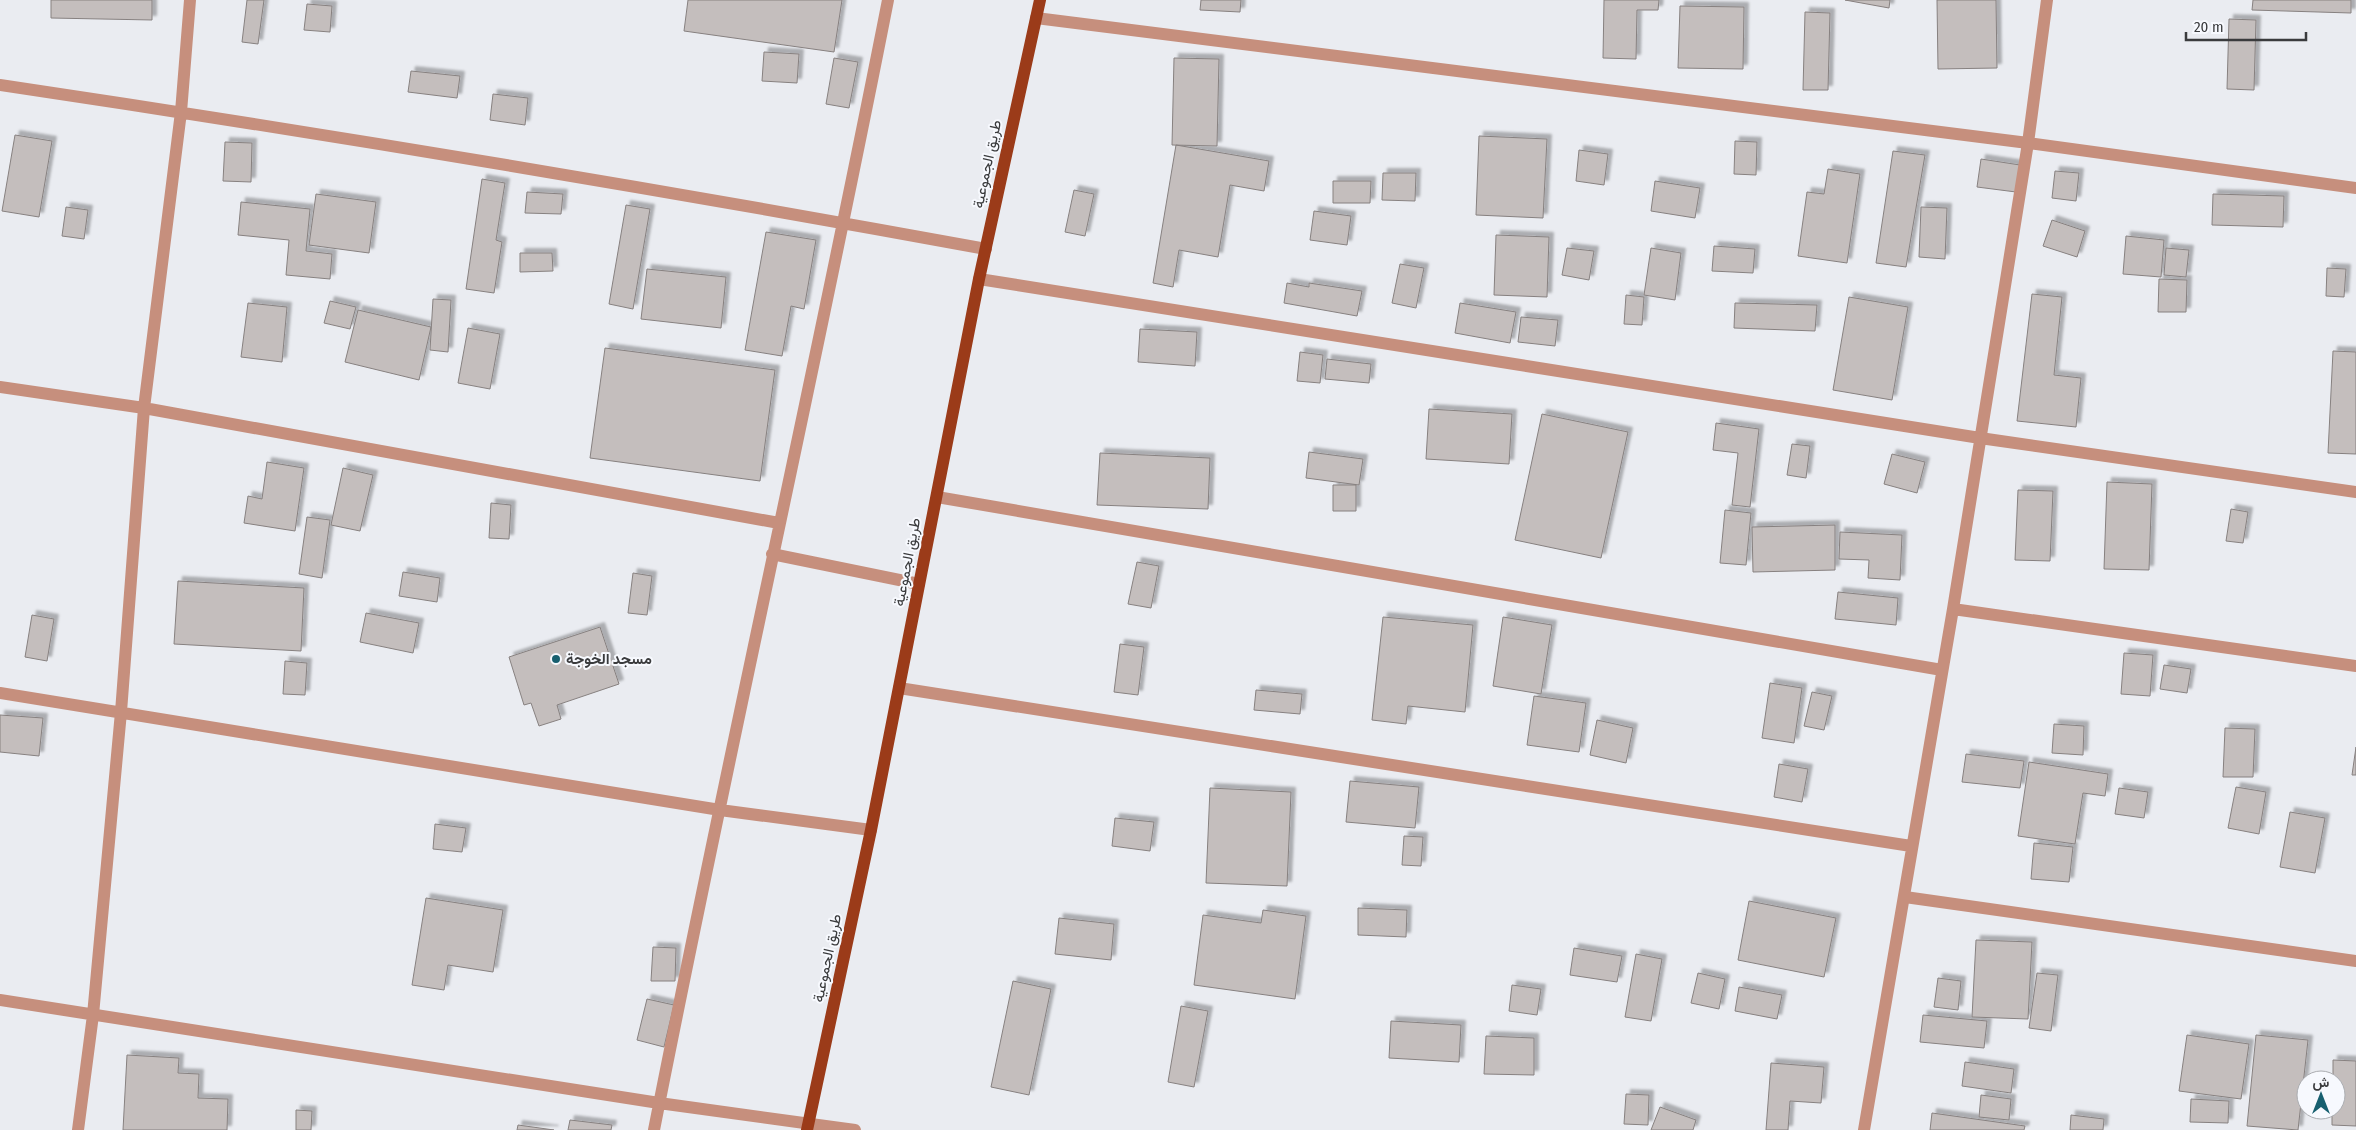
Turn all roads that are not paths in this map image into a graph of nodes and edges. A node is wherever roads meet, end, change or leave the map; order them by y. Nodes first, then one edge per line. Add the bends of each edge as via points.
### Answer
1 (190, 0) edge
2 (888, 0) edge
3 (1040, 0) edge
4 (2048, 0) edge
5 (1036, 18) junction
6 (0, 85) edge
7 (181, 112) junction
8 (2028, 143) junction
9 (2356, 188) edge
10 (844, 223) junction
11 (986, 249) junction
12 (979, 279) junction
13 (0, 387) edge
14 (144, 408) junction
15 (1980, 438) junction
16 (2356, 492) edge
17 (937, 498) junction
18 (779, 523) junction
19 (772, 554) junction
20 (919, 584) junction
21 (1954, 610) junction
22 (2356, 666) edge
23 (1942, 670) junction
24 (899, 688) junction
25 (0, 693) edge
26 (121, 712) junction
27 (720, 810) junction
28 (871, 830) junction
29 (1911, 846) junction
30 (1905, 897) junction
31 (2356, 961) edge
32 (0, 1000) edge
33 (93, 1015) junction
34 (659, 1103) junction
35 (808, 1127) edge
36 (78, 1130) edge
37 (654, 1130) edge
38 (855, 1130) edge
39 (1864, 1130) edge

1 - 7 street
2 - 10 street
3 - 5 main road, طريق الجموعية
4 - 8 street
5 - 8 street
5 - 11 main road, طريق الجموعية
6 - 7 street
7 - 10 street
7 - 14 street
8 - 9 street
8 - 15 street
10 - 11 street
10 - 18 street
11 - 12 main road, طريق الجموعية
12 - 15 street
12 - 17 main road, طريق الجموعية
13 - 14 street
14 - 18 street
14 - 26 street
15 - 16 street
15 - 21 street
17 - 20 main road, طريق الجموعية
17 - 23 street
18 - 19 street
19 - 20 street
19 - 27 street
20 - 24 main road, طريق الجموعية
21 - 22 street
21 - 23 street
23 - 29 street
24 - 28 main road, طريق الجموعية
24 - 29 street
25 - 26 street
26 - 27 street
26 - 33 street
27 - 28 street
27 - 34 street
28 - 35 main road, طريق الجموعية
29 - 30 street
30 - 31 street
30 - 39 street
32 - 33 street
33 - 34 street
33 - 36 street
34 - 35 street
34 - 37 street
35 - 38 street

